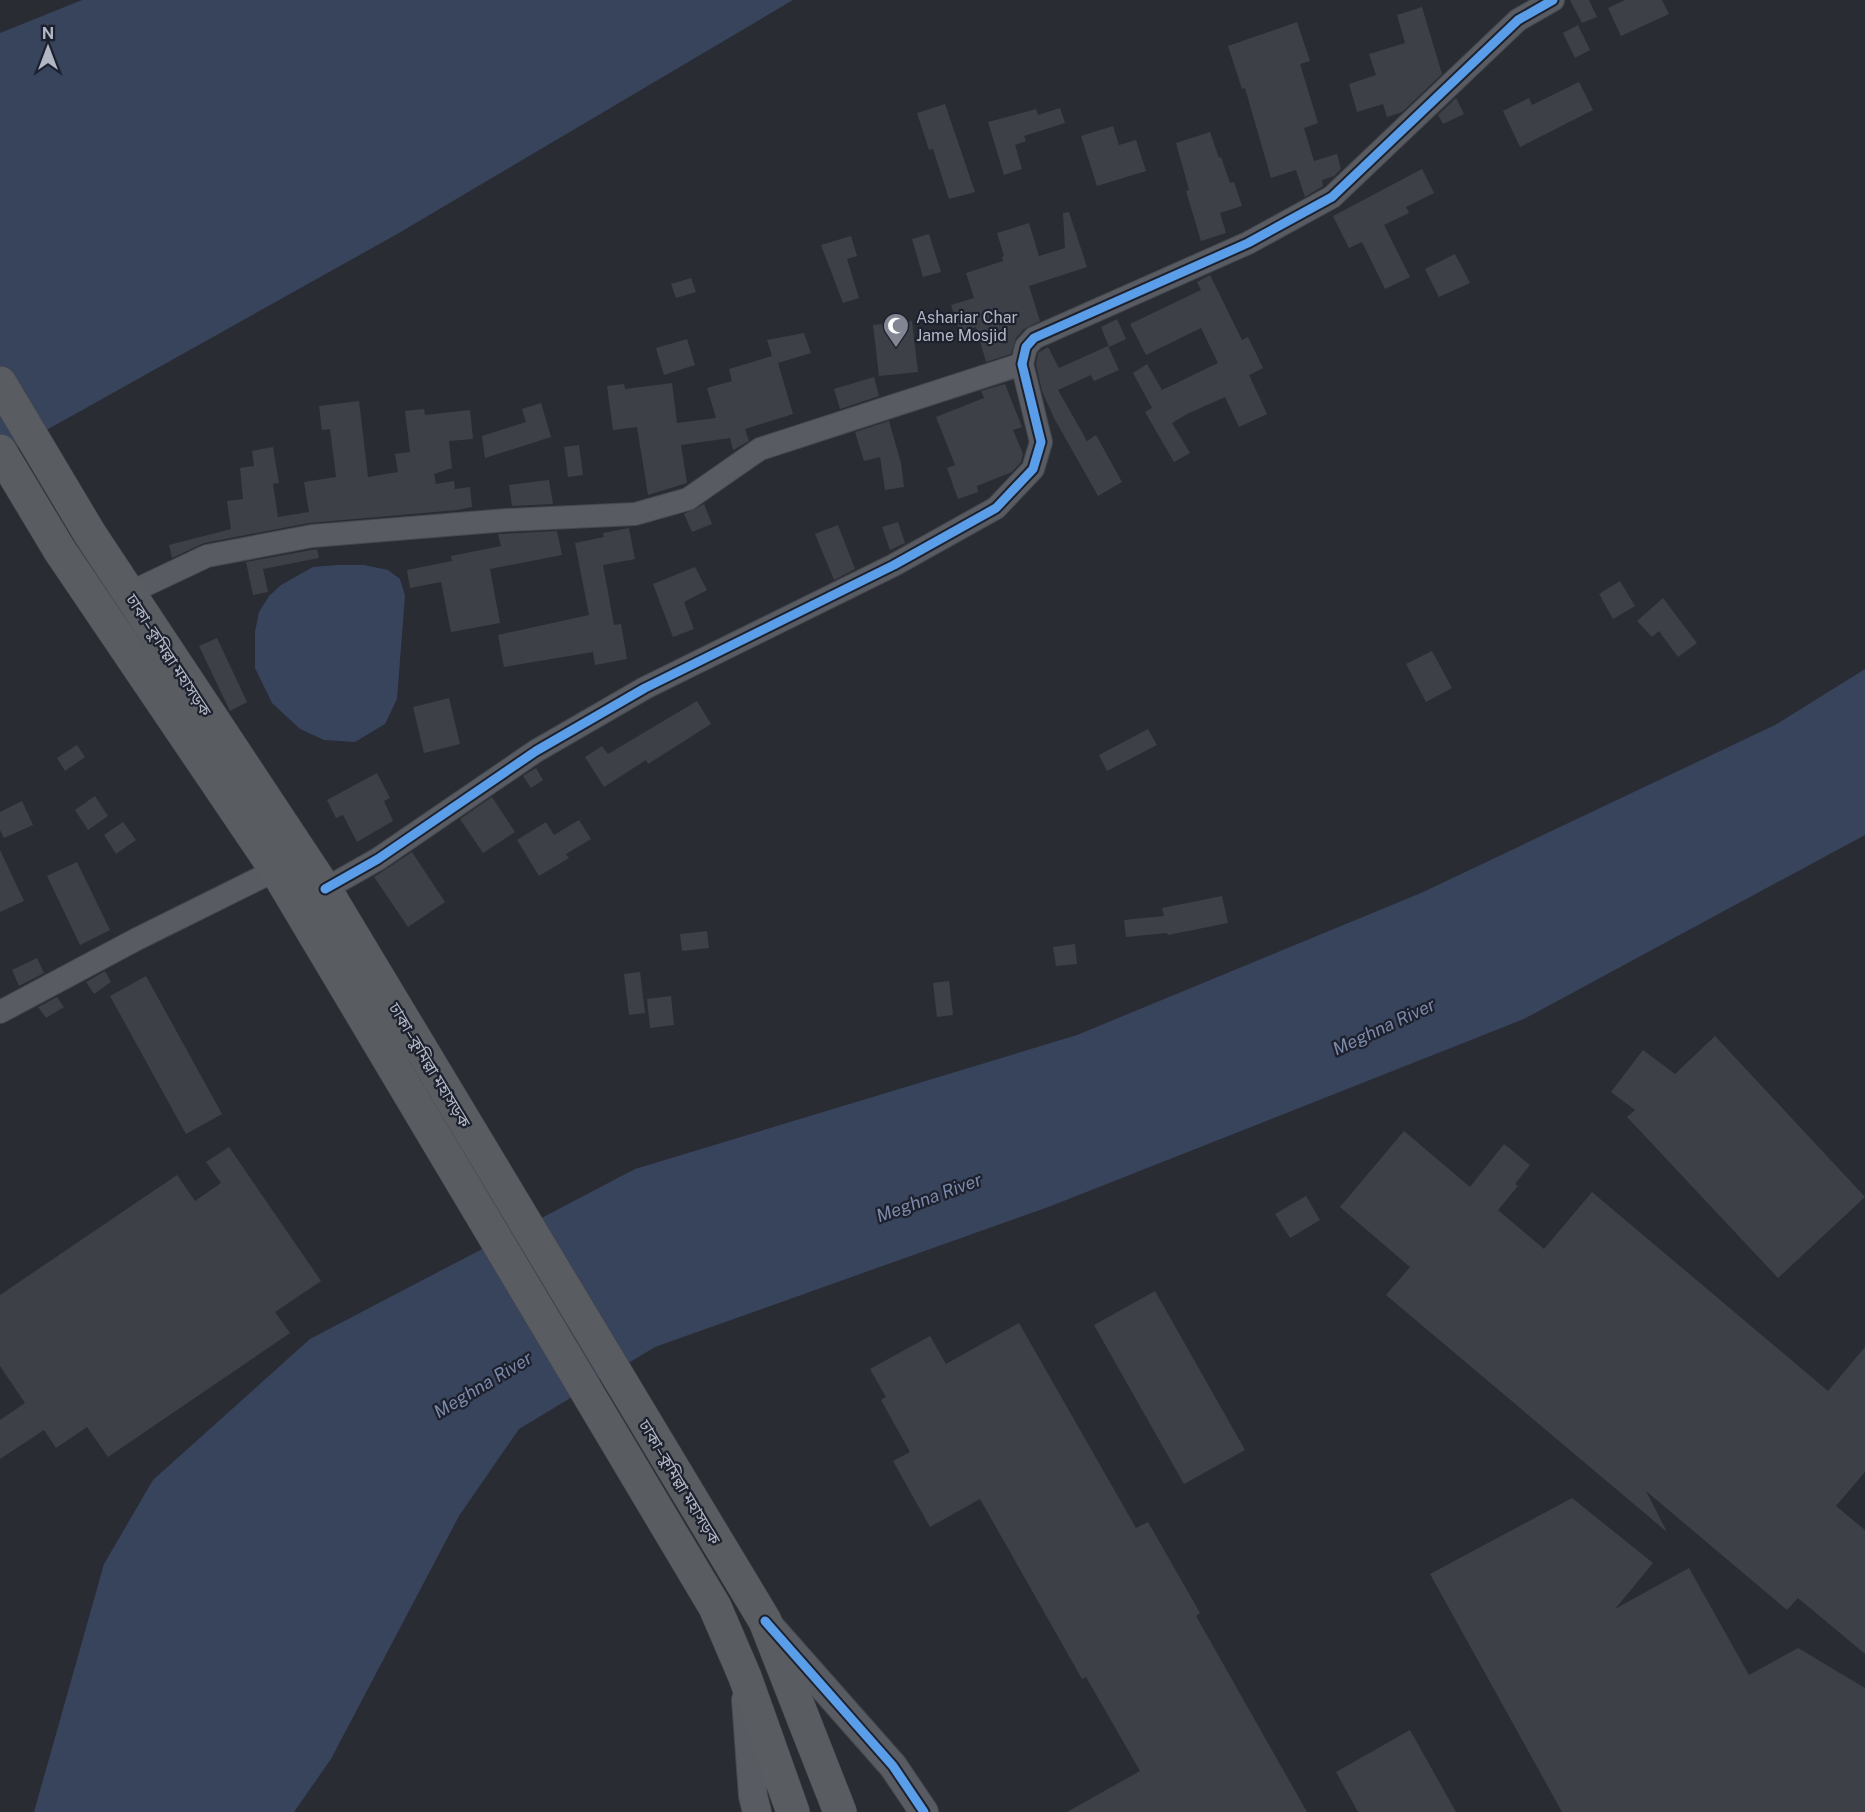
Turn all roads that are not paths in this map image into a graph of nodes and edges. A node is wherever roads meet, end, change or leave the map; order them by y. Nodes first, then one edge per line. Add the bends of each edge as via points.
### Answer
1 (1553, 0) edge
2 (1022, 364) junction
3 (0, 383) edge
4 (0, 451) edge
5 (129, 593) junction
6 (276, 870) junction
7 (325, 889) junction
8 (0, 1012) edge
9 (433, 1102) junction
10 (765, 1621) junction
11 (745, 1677) junction
12 (822, 1768) junction
13 (758, 1812) edge
14 (793, 1812) edge
15 (839, 1812) edge
16 (853, 1812) edge
17 (924, 1812) edge

1 - 2 street via 1518,20 1332,197 1248,243 1034,338 1026,347
2 - 5 street via 760,449 688,499 635,514 312,536 207,556
2 - 7 street via 1041,442 1033,469 996,508 894,565 645,688 536,751 378,859
3 - 5 highway, ঢাকা–কুমিল্লা মহাসড়ক
4 - 6 highway, ঢাকা–কুমিল্লা মহাসড়ক via 60,551
5 - 7 highway, ঢাকা–কুমিল্লা মহাসড়ক
6 - 8 street
6 - 9 highway, ঢাকা–কুমিল্লা মহাসড়ক
7 - 9 highway, ঢাকা–কুমিল্লা মহাসড়ক
9 - 10 highway, ঢাকা–কুমিল্লা মহাসড়ক
9 - 11 highway, ঢাকা–কুমিল্লা মহাসড়ক via 715,1607
10 - 12 highway, ঢাকা–কুমিল্লা মহাসড়ক
10 - 17 street via 893,1766
11 - 13 street via 753,1796
11 - 14 highway, ঢাকা–কুমিল্লা মহাসড়ক
12 - 15 highway, ঢাকা–কুমিল্লা মহাসড়ক
12 - 16 highway, ঢাকা–কুমিল্লা মহাসড়ক

